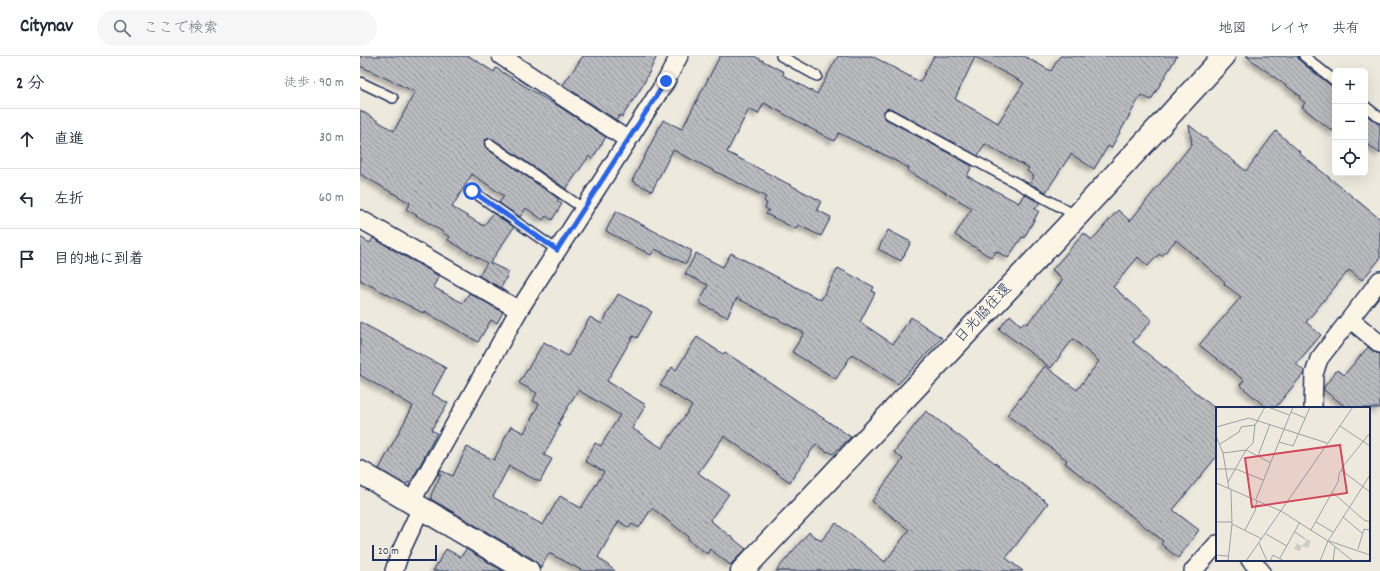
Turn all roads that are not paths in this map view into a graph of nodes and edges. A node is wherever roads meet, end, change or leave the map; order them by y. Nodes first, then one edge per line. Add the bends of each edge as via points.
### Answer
1 (501, 56) edge
2 (679, 56) edge
3 (780, 56) edge
4 (1224, 56) edge
5 (1304, 56) edge
6 (817, 76) dead end
7 (1332, 79) edge
8 (360, 82) edge
9 (393, 98) dead end
10 (1368, 108) edge
11 (889, 114) dead end
12 (1380, 118) edge
13 (628, 140) junction
14 (490, 144) dead end
15 (472, 191) dead end
16 (584, 209) junction
17 (1077, 216) junction
18 (360, 219) edge
19 (557, 250) junction
20 (1380, 280) edge
21 (519, 310) junction
22 (1351, 320) junction
23 (1380, 344) edge
24 (1313, 407) edge
25 (360, 472) edge
26 (416, 505) junction
27 (1216, 545) edge
28 (1251, 561) edge
29 (394, 571) edge
30 (528, 571) edge
31 (742, 571) edge
32 (1193, 571) edge
33 (1261, 571) edge

1 - 13 street
2 - 13 street
3 - 6 lane
4 - 17 main road, 日光脇往還
5 - 7 lane
8 - 9 lane
10 - 12 lane
11 - 17 lane
13 - 16 street
14 - 16 lane
15 - 19 lane
16 - 19 street
17 - 31 main road, 日光脇往還
18 - 21 street
19 - 21 street
20 - 22 street
21 - 26 street
22 - 23 street
22 - 24 street via 1319,359 1314,374
25 - 26 main road
26 - 29 street
26 - 30 main road
27 - 32 street
28 - 33 street

